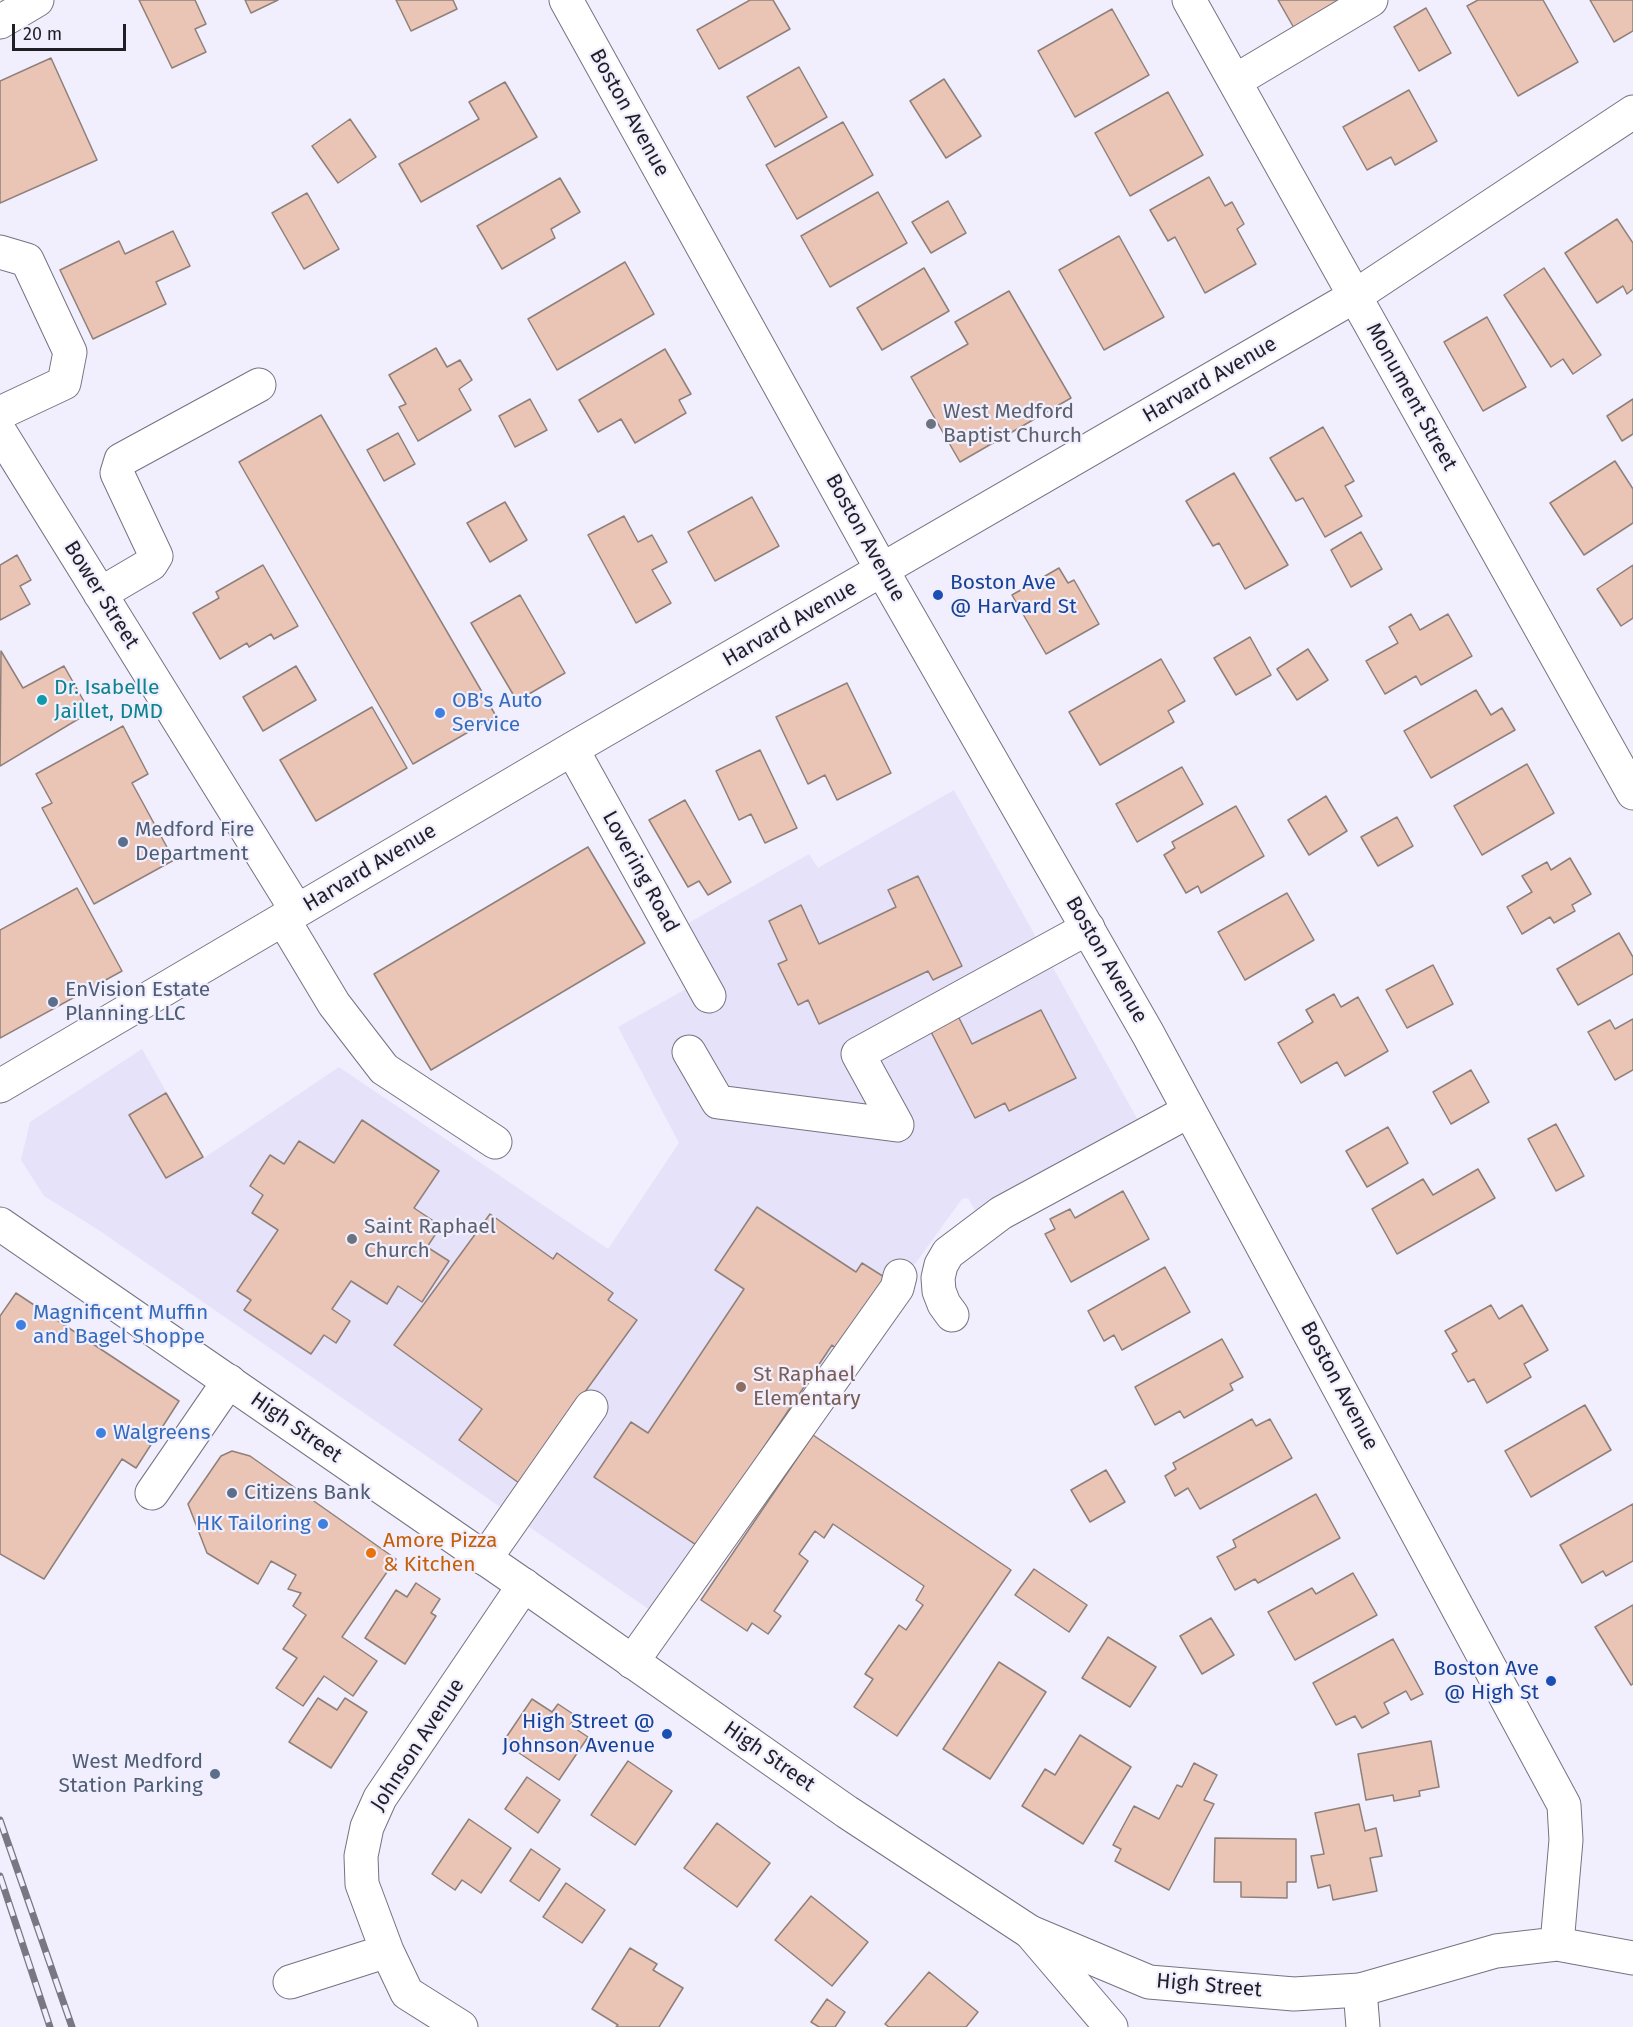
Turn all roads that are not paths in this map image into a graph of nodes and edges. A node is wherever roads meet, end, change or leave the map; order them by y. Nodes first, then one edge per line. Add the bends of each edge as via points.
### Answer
1 (38, 0) edge
2 (566, 0) edge
3 (1189, 0) edge
4 (1371, 0) edge
5 (0, 22) edge
6 (1235, 81) junction
7 (1633, 112) edge
8 (0, 252) edge
9 (1355, 296) junction
10 (259, 385) dead end
11 (0, 413) edge
12 (0, 432) edge
13 (882, 570) junction
14 (100, 594) junction
15 (572, 749) junction
16 (1633, 793) edge
17 (290, 915) junction
18 (1088, 928) junction
19 (709, 996) dead end
20 (689, 1052) dead end
21 (0, 1086) edge
22 (1189, 1111) junction
23 (495, 1142) dead end
24 (0, 1224) edge
25 (900, 1276) dead end
26 (952, 1315) dead end
27 (229, 1381) junction
28 (591, 1407) dead end
29 (152, 1493) dead end
30 (485, 1559) junction
31 (524, 1585) junction
32 (632, 1662) junction
33 (1030, 1932) junction
34 (1557, 1944) junction
35 (387, 1951) junction
36 (1633, 1958) edge
37 (290, 1982) dead end
38 (1360, 1990) junction
39 (407, 1993) junction
40 (418, 2027) edge
41 (461, 2027) edge
42 (1111, 2027) edge
43 (1363, 2027) edge

1 - 5 street
2 - 13 street, Boston Avenue
3 - 6 street, Monument Street
4 - 6 street
6 - 9 street, Monument Street
7 - 9 street, Harvard Avenue
8 - 11 street via 27,260 70,352 64,383
9 - 13 street, Harvard Avenue
9 - 16 street, Monument Street
10 - 14 street via 121,460 117,473 156,556 151,564
12 - 14 street, Bower Street
13 - 15 street, Harvard Avenue
13 - 18 street, Boston Avenue
14 - 17 street, Bower Street
15 - 17 street, Harvard Avenue
15 - 19 street, Lovering Road
17 - 21 street, Harvard Avenue
17 - 23 street, Bower Street via 334,1004 384,1069
18 - 20 street via 858,1054 897,1125 718,1102
18 - 22 street, Boston Avenue
22 - 26 street via 1001,1213 948,1253 938,1278 941,1298
22 - 34 street, Boston Avenue via 1564,1804 1566,1840
24 - 27 street, High Street
25 - 32 street via 897,1288
27 - 29 street
27 - 30 street, High Street
28 - 30 street
30 - 31 street, High Street
31 - 32 street, High Street
31 - 35 street, Johnson Avenue via 380,1798 367,1827 361,1856 362,1884
32 - 33 street, High Street via 847,1812
33 - 38 street, High Street via 1149,1982 1294,1994
33 - 42 street
34 - 36 street, High Street
34 - 38 street, High Street via 1496,1951
35 - 37 street
35 - 39 street, Johnson Avenue
38 - 43 street
39 - 40 street, Johnson Avenue
39 - 41 street

